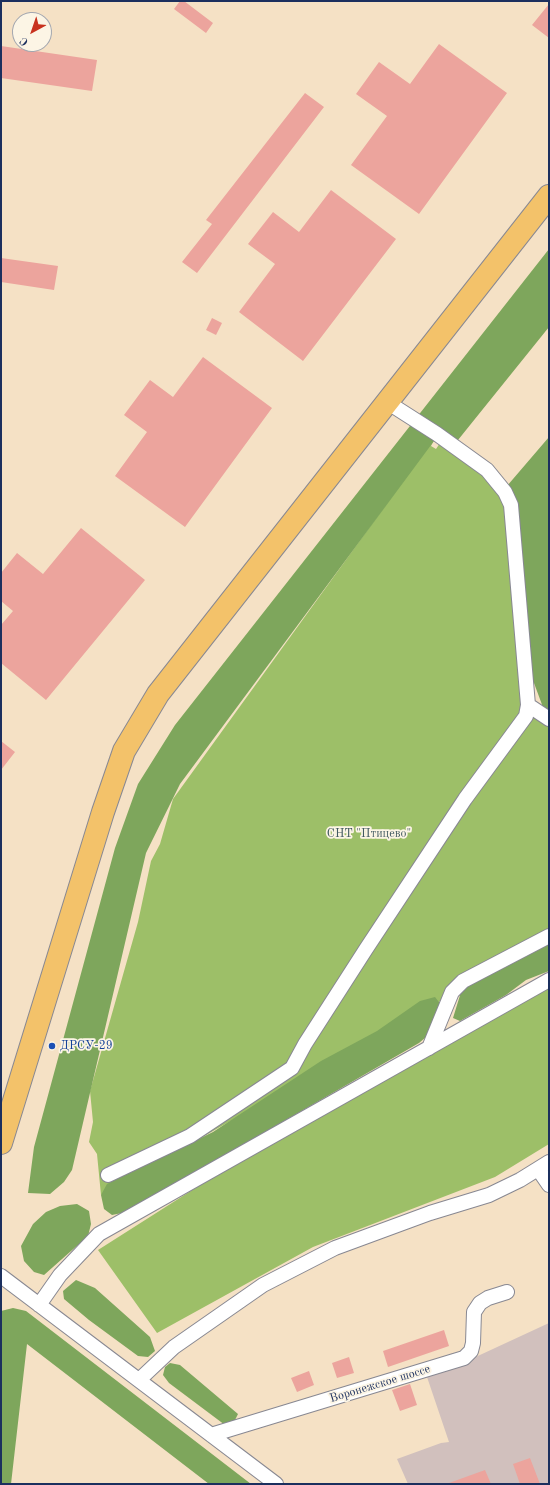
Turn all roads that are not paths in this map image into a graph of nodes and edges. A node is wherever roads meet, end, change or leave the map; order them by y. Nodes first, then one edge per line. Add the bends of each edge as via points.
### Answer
1 (549, 196) edge
2 (387, 402) junction
3 (528, 705) junction
4 (549, 719) edge
5 (549, 936) edge
6 (549, 980) edge
7 (429, 1048) junction
8 (1, 1143) edge
9 (544, 1165) edge
10 (108, 1175) dead end
11 (549, 1185) edge
12 (1, 1276) edge
13 (507, 1292) dead end
14 (39, 1305) junction
15 (139, 1380) junction
16 (211, 1435) junction
17 (276, 1484) edge

1 - 2 main road
2 - 3 street via 487,470 505,492 511,505
2 - 8 main road via 158,694 124,751 98,827
3 - 4 street
3 - 10 street via 526,716 465,799 305,1044 292,1068 190,1136
5 - 7 street via 463,981 452,992
6 - 7 street
7 - 14 street via 99,1234 60,1275
9 - 11 street
9 - 15 street via 490,1195 430,1213 335,1248 262,1285 174,1347
12 - 14 street
13 - 16 street, Воронежское шоссе via 488,1298 474,1312 473,1343 471,1351 464,1358
14 - 15 street
15 - 16 street
16 - 17 street

